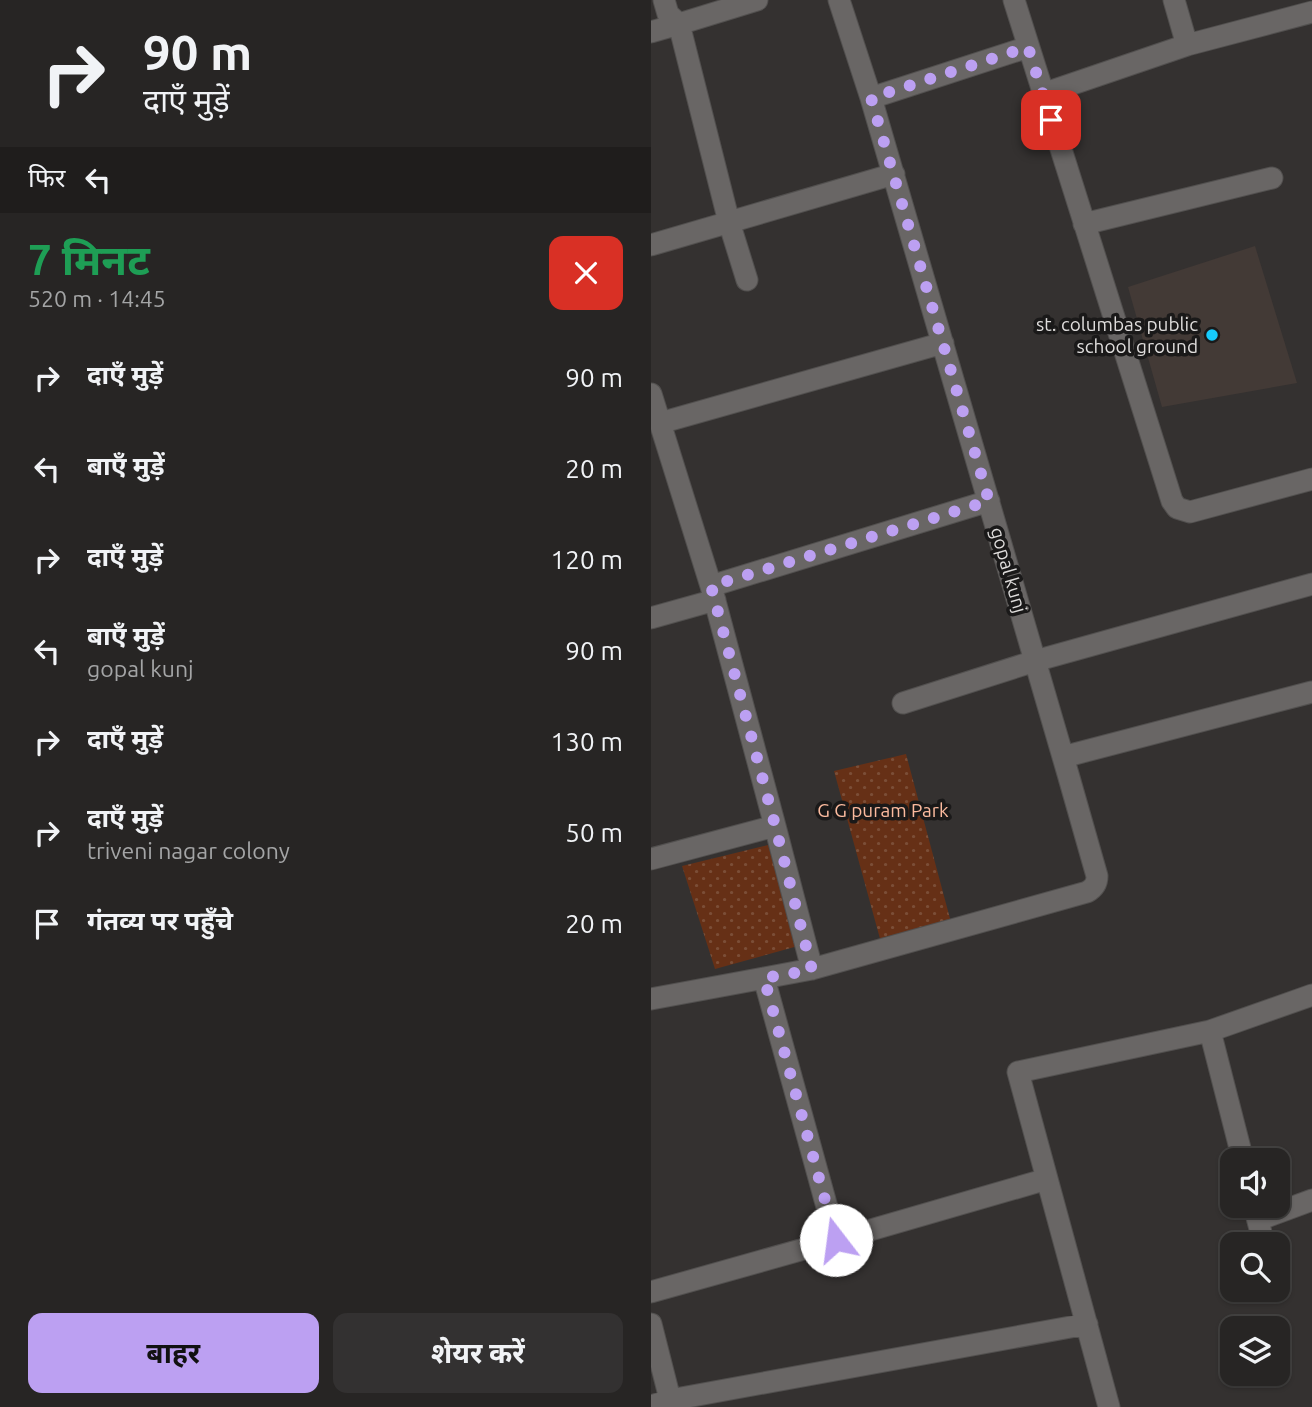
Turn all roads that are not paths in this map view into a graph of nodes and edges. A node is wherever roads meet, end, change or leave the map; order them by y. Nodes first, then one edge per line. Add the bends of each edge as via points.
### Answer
1 (664, 0) edge
2 (757, 0) edge
3 (839, 0) edge
4 (1014, 0) edge
5 (1174, 0) edge
6 (1312, 12) edge
7 (679, 24) junction
8 (651, 32) edge
9 (1187, 45) junction
10 (1028, 47) junction
11 (1043, 94) junction
12 (871, 98) junction
13 (894, 174) junction
14 (1272, 178) dead end
15 (729, 222) junction
16 (1084, 224) junction
17 (651, 245) edge
18 (747, 280) dead end
19 (943, 343) junction
20 (651, 394) edge
21 (660, 423) junction
22 (1312, 479) edge
23 (989, 501) junction
24 (1312, 584) edge
25 (713, 593) junction
26 (651, 618) edge
27 (1035, 661) junction
28 (1312, 692) edge
29 (903, 703) dead end
30 (1063, 757) junction
31 (775, 825) junction
32 (651, 859) edge
33 (812, 970) junction
34 (764, 978) junction
35 (1312, 995) edge
36 (651, 999) edge
37 (1210, 1031) junction
38 (1240, 1148) edge
39 (1047, 1179) junction
40 (1312, 1200) edge
41 (1290, 1205) edge
42 (836, 1240) junction
43 (651, 1292) edge
44 (651, 1324) edge
45 (1087, 1324) junction
46 (664, 1404) edge
47 (1109, 1407) edge

1 - 7 street via 668,14
2 - 7 street
3 - 12 street, gopal kunj
4 - 10 street
5 - 9 street
6 - 9 street
7 - 8 street
7 - 15 street
9 - 11 street
10 - 11 street
10 - 12 street
11 - 16 street
12 - 13 street, gopal kunj
13 - 15 street
13 - 19 street, gopal kunj
14 - 16 street
15 - 17 street
15 - 18 street
16 - 22 street via 1177,508 1190,512
19 - 21 street
19 - 23 street, gopal kunj
20 - 21 street
21 - 25 street
23 - 25 street
23 - 27 street, gopal kunj
24 - 27 street
25 - 26 street
25 - 31 street
27 - 29 street
27 - 30 street, gopal kunj
28 - 30 street
30 - 33 street, gopal kunj via 1097,876 1093,888
31 - 32 street
31 - 33 street
33 - 34 street
34 - 36 street
34 - 42 street
35 - 37 street
37 - 38 street
37 - 39 street via 1018,1072
39 - 42 street
39 - 45 street
40 - 41 street
42 - 43 street
44 - 46 street
45 - 46 street
45 - 47 street

